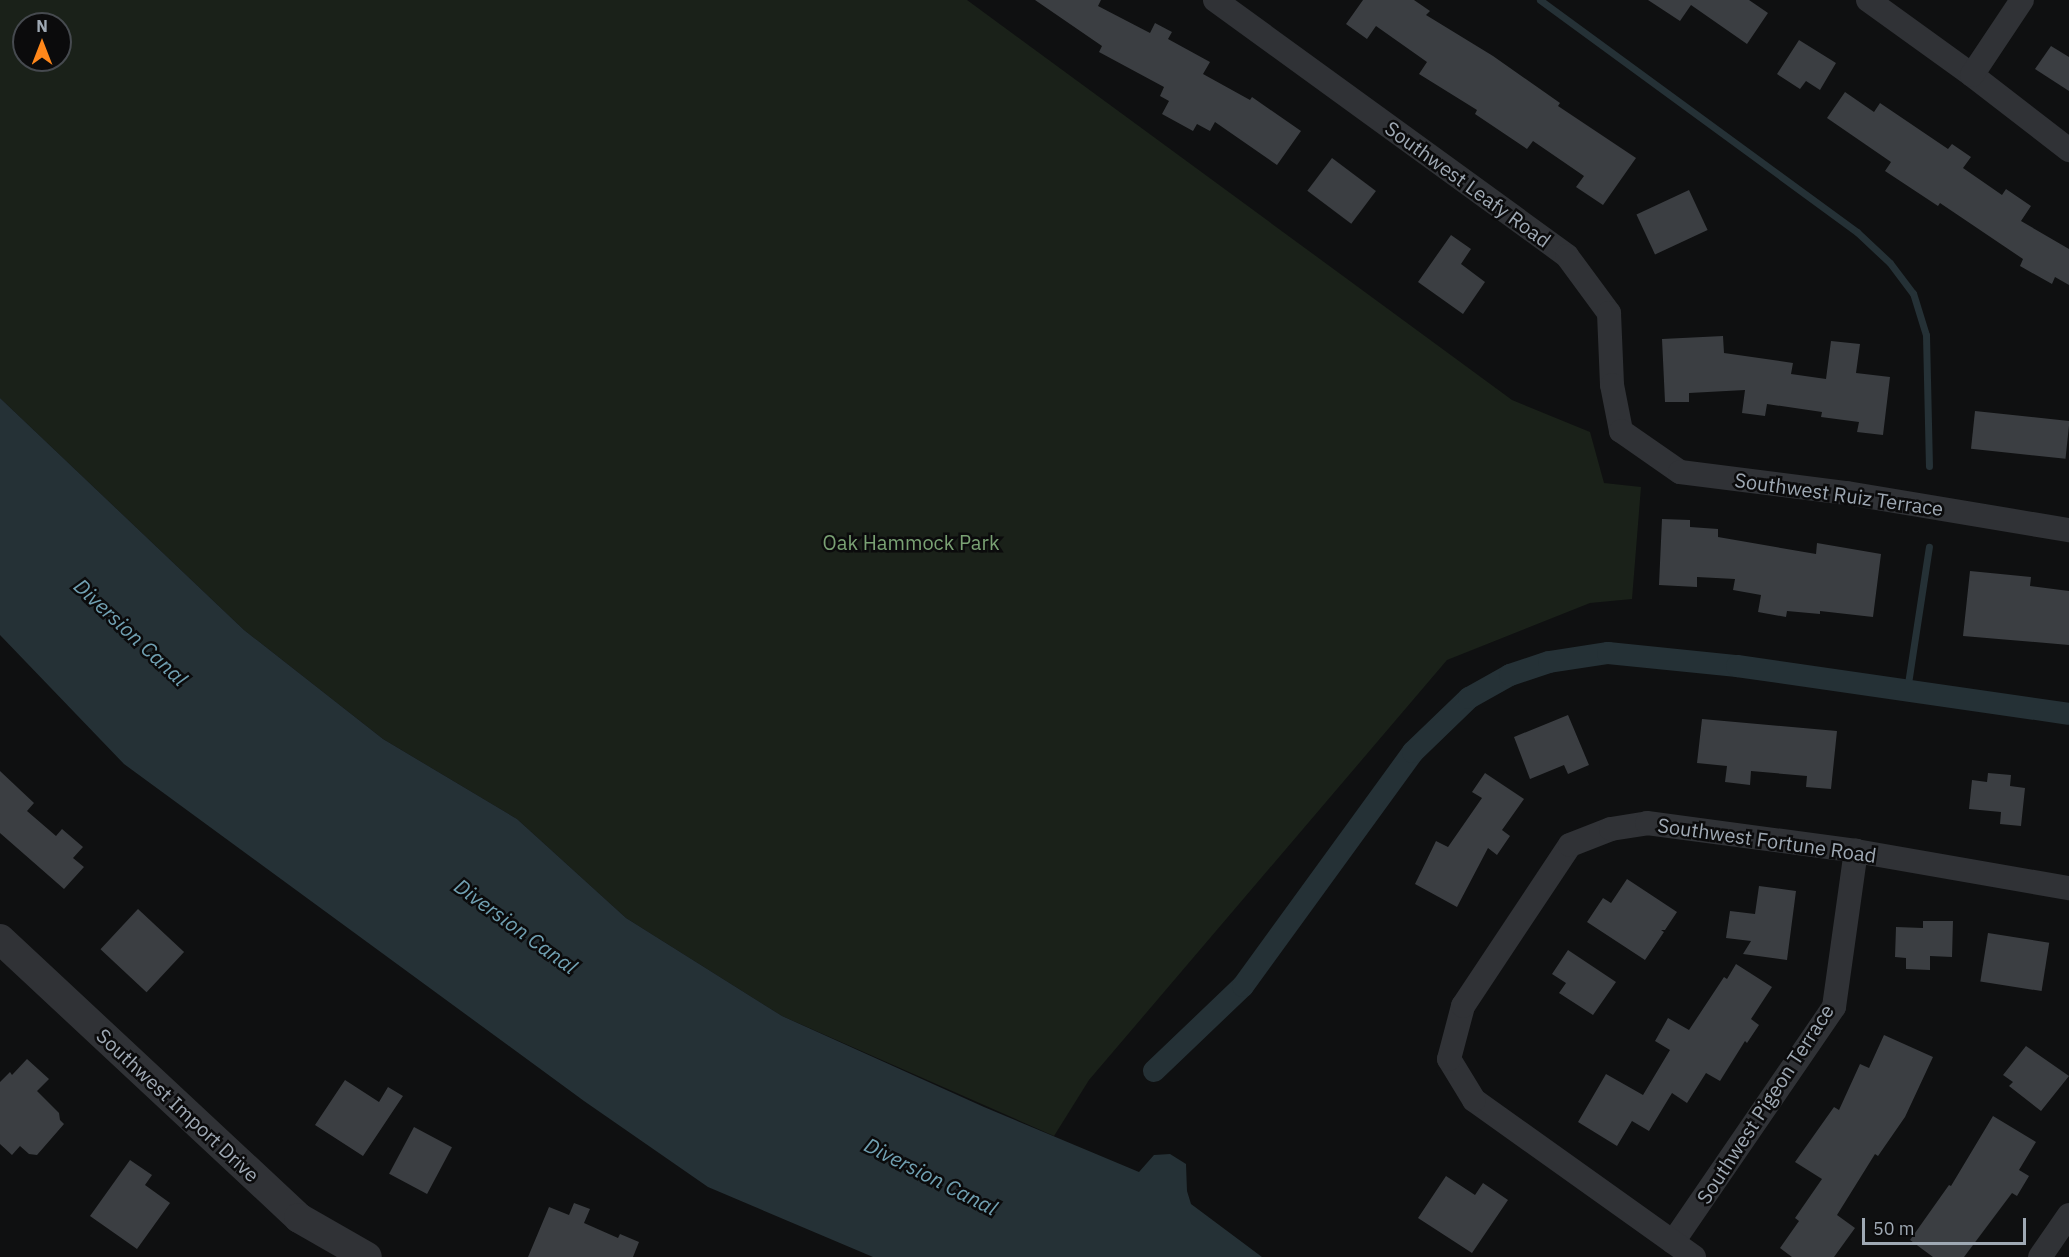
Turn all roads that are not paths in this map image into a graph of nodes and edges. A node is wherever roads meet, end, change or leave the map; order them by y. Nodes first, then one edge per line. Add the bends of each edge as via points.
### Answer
1 (1215, 0) edge
2 (1868, 0) edge
3 (2022, 0) edge
4 (1972, 75) junction
5 (2069, 150) edge
6 (1621, 431) joint
7 (2069, 530) edge
8 (1856, 851) junction
9 (2069, 888) edge
10 (0, 939) edge
11 (2069, 1215) edge
12 (1673, 1242) junction
13 (367, 1257) edge
14 (1694, 1257) edge
15 (2040, 1257) edge

1 - 6 street, Southwest Leafy Road via 1567,256 1609,313 1612,385
2 - 4 street
3 - 4 street
4 - 5 street
6 - 7 street, Southwest Ruiz Terrace via 1680,472 1847,493
8 - 9 street, Southwest Fortune Road
8 - 12 street, Southwest Pigeon Terrace via 1834,1007
8 - 12 street, Southwest Fortune Road via 1647,823 1611,829 1570,845 1463,1006 1449,1059 1474,1100
10 - 13 street, Southwest Import Drive via 299,1218
11 - 15 street
12 - 14 street

